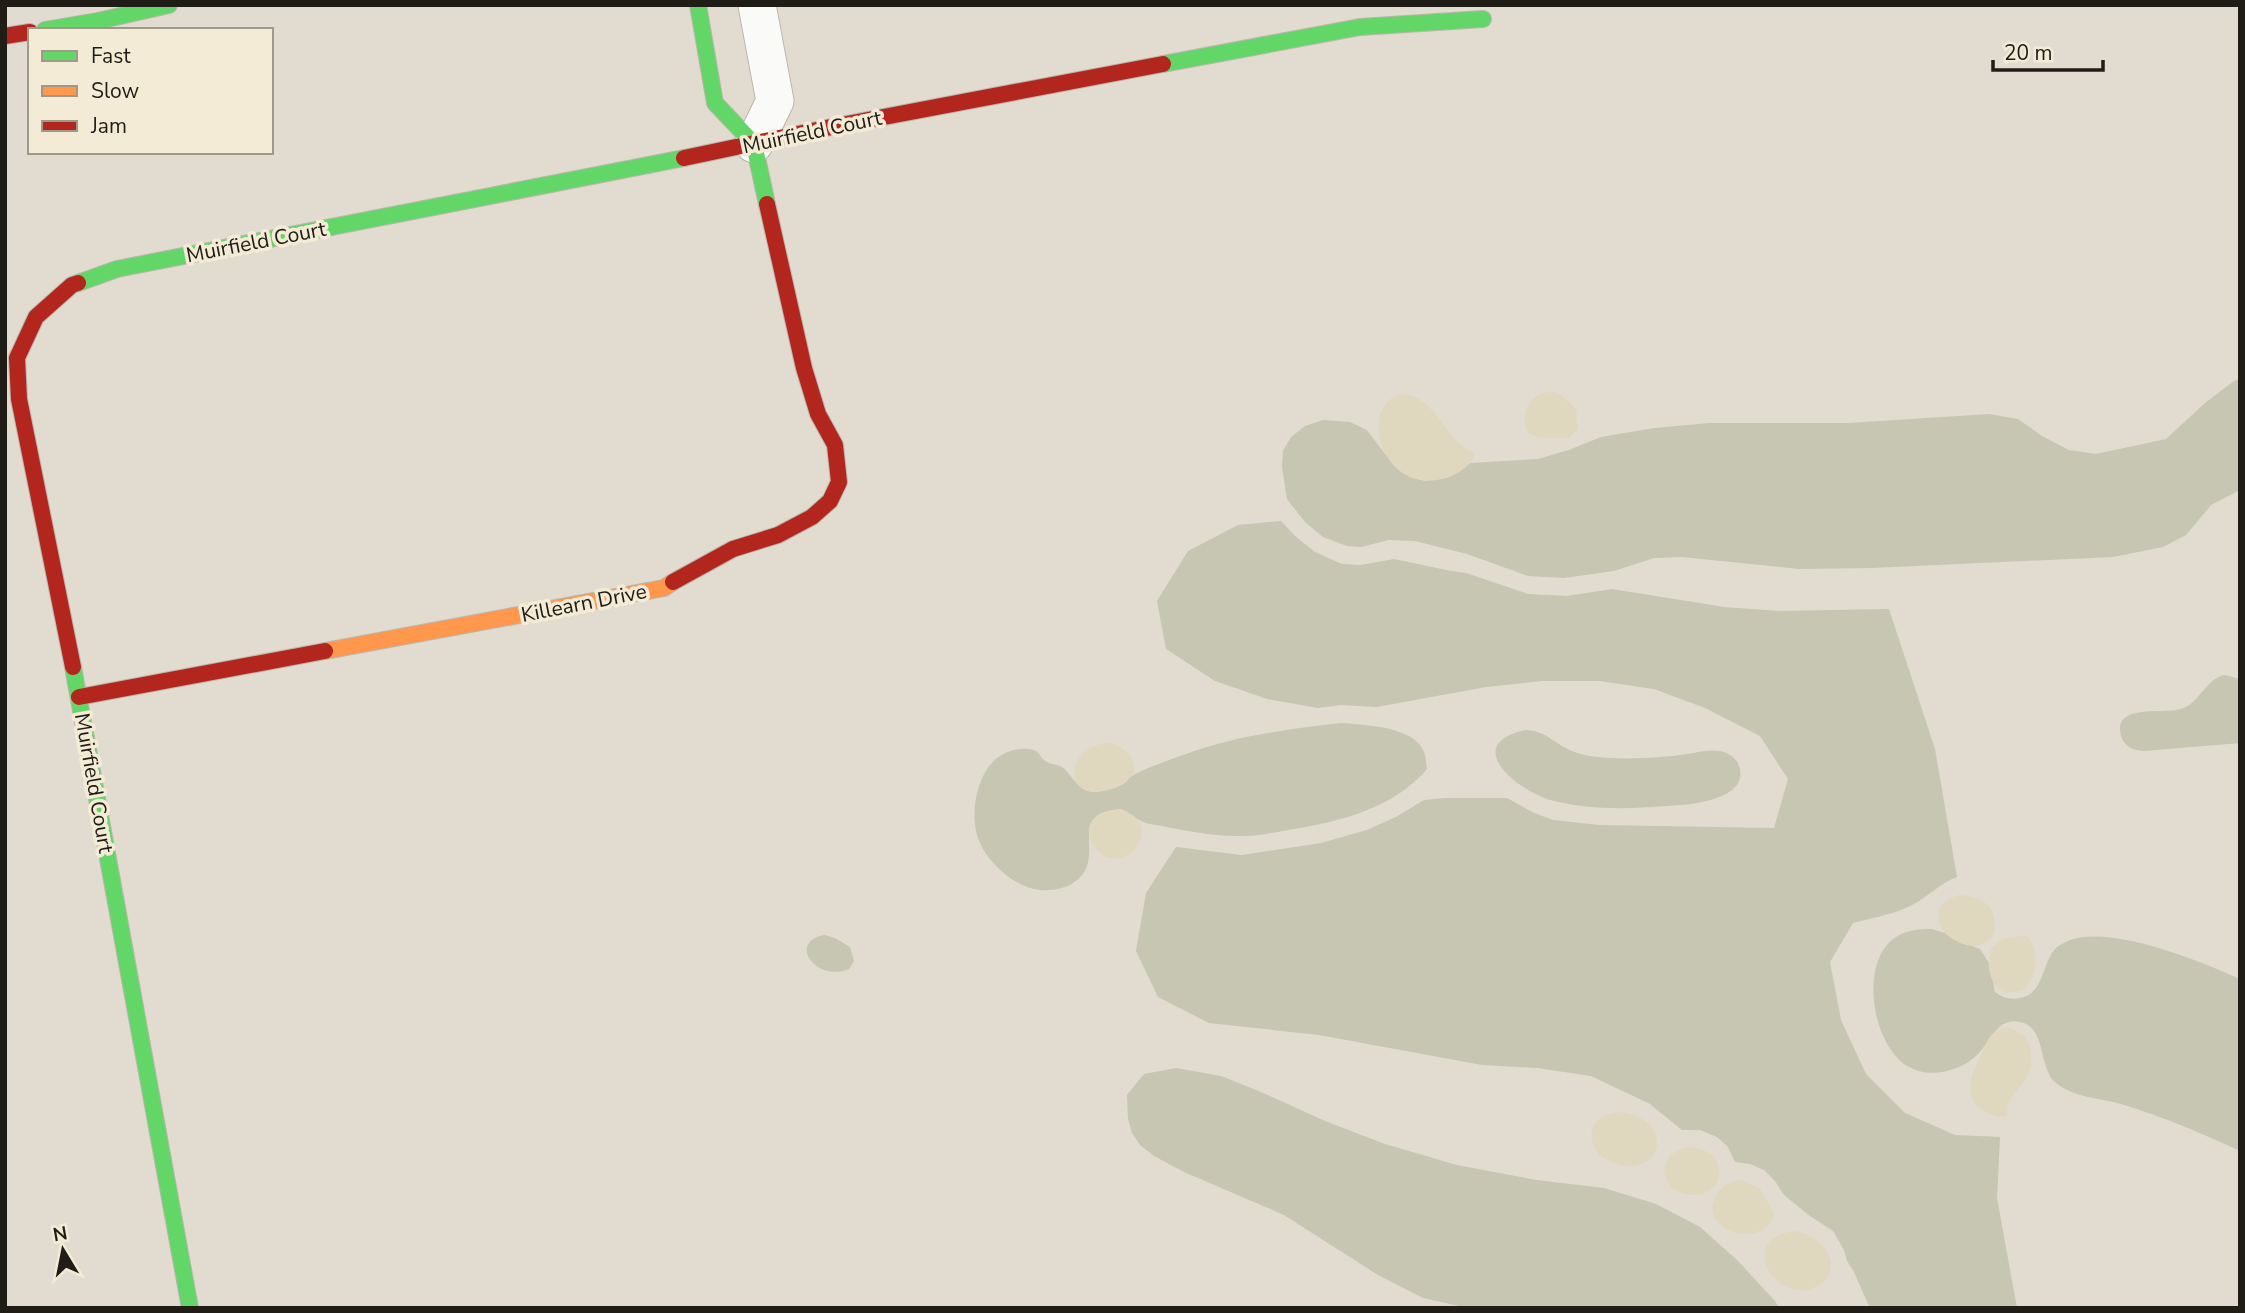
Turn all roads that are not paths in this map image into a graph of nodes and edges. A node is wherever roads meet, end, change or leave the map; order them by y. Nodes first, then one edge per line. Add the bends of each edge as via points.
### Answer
1 (169, 5) edge
2 (698, 5) edge
3 (757, 5) edge
4 (1483, 19) dead end
5 (58, 28) edge
6 (28, 32) edge
7 (5, 36) edge
8 (754, 145) junction
9 (79, 697) junction
10 (190, 1308) edge

1 - 5 street
2 - 8 street via 715,103
3 - 8 street via 775,101
4 - 8 street, Muirfield Court via 1360,27
6 - 7 street
8 - 9 street, Muirfield Court via 117,269 72,285 36,317 17,358 19,398
8 - 9 street, Killearn Drive via 804,368 818,414 835,445 839,482 830,501 812,517 778,535 733,550 664,588
9 - 10 street, Muirfield Court

